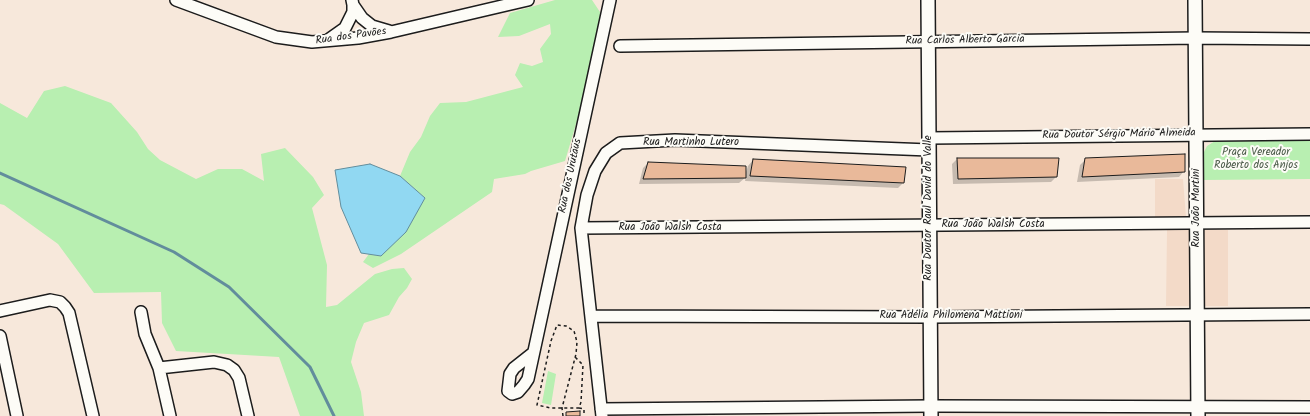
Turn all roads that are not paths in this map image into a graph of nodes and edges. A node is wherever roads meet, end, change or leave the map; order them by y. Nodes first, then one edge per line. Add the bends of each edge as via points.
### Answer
1 (176, 0) edge
2 (528, 0) edge
3 (605, 0) edge
4 (610, 0) edge
5 (928, 0) edge
6 (1195, 0) edge
7 (352, 3) edge
8 (606, 15) junction
9 (391, 32) junction
10 (1196, 38) junction
11 (1310, 39) edge
12 (324, 42) junction
13 (928, 42) junction
14 (620, 46) dead end
15 (1196, 134) junction
16 (1310, 134) edge
17 (929, 144) junction
18 (1310, 222) edge
19 (1197, 223) junction
20 (929, 226) junction
21 (581, 228) junction
22 (0, 311) edge
23 (141, 312) dead end
24 (1197, 314) junction
25 (1310, 314) edge
26 (592, 316) junction
27 (930, 317) junction
28 (0, 336) edge
29 (533, 352) dead end
30 (159, 368) junction
31 (1310, 407) edge
32 (931, 411) edge
33 (1198, 412) edge
34 (602, 413) edge
35 (17, 416) edge
36 (93, 416) edge
37 (170, 416) edge
38 (248, 416) edge

1 - 12 street, Rua dos Pavões via 276,37 299,42
2 - 9 street, Rua dos Pavões
3 - 8 street
4 - 8 street, Rua dos Urutaus
5 - 13 street, Rua Doutor Raul David do Valle
6 - 10 street, Rua João Martini
7 - 9 street via 362,18 372,26
7 - 12 street via 351,16 345,28
8 - 29 street, Rua dos Urutaus
9 - 12 street, Rua dos Pavões
10 - 11 street, Rua Carlos Alberto Garcia
10 - 13 street, Rua Carlos Alberto Garcia
10 - 15 street, Rua João Martini
13 - 14 street, Rua Carlos Alberto Garcia
13 - 17 street, Rua Doutor Raul David do Valle
15 - 16 street, Rua Doutor Sérgio Mário Almeida
15 - 17 street, Rua Doutor Sérgio Mário Almeida
15 - 19 street, Rua João Martini
17 - 20 street, Rua Doutor Raul David do Valle
17 - 21 street, Rua Martinho Lutero via 676,140 620,144 606,153 595,171 587,195
18 - 19 street, Rua João Walsh Costa
19 - 20 street, Rua João Walsh Costa
19 - 24 street, Rua João Martini
20 - 21 street, Rua João Walsh Costa
20 - 27 street, Rua Doutor Raul David do Valle
21 - 26 street, Rua Martinho Lutero
22 - 36 street via 46,300 60,302 69,313
23 - 30 street via 145,334
24 - 25 street, Rua Adélia Philomena Mattioni
24 - 27 street, Rua Adélia Philomena Mattioni
24 - 33 street, Rua João Martini
26 - 27 street, Rua Adélia Philomena Mattioni
26 - 34 street, Rua Martinho Lutero
27 - 32 street, Rua Doutor Raul David do Valle
28 - 35 street
30 - 37 street
30 - 38 street via 214,362 231,367 239,378
31 - 33 street
32 - 33 street
32 - 34 street

